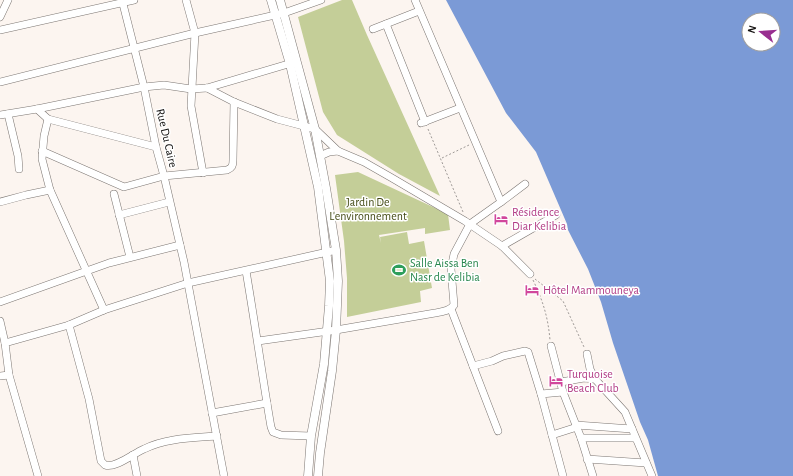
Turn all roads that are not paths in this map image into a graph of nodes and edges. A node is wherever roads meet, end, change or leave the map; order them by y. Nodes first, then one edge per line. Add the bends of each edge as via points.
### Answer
1 (8, 0) edge
2 (134, 0) edge
3 (186, 0) edge
4 (271, 0) edge
5 (280, 0) edge
6 (321, 0) edge
7 (415, 0) edge
8 (122, 2) edge
9 (418, 11) junction
10 (279, 13) junction
11 (0, 17) edge
12 (386, 24) junction
13 (372, 29) dead end
14 (0, 30) edge
15 (195, 33) junction
16 (134, 48) junction
17 (294, 63) junction
18 (0, 82) edge
19 (144, 87) junction
20 (207, 88) junction
21 (191, 89) junction
22 (234, 102) junction
23 (460, 108) junction
24 (37, 109) junction
25 (0, 114) edge
26 (8, 114) junction
27 (48, 119) junction
28 (305, 126) junction
29 (315, 129) junction
30 (156, 147) junction
31 (42, 151) junction
32 (338, 151) junction
33 (320, 156) junction
34 (19, 169) dead end
35 (203, 173) junction
36 (164, 176) junction
37 (525, 184) dead end
38 (50, 190) junction
39 (114, 194) dead end
40 (0, 202) edge
41 (169, 202) junction
42 (501, 202) junction
43 (119, 215) junction
44 (556, 215) dead end
45 (468, 222) junction
46 (180, 244) junction
47 (502, 246) junction
48 (336, 250) junction
49 (327, 252) junction
50 (130, 257) junction
51 (87, 271) junction
52 (246, 271) junction
53 (530, 274) road end
54 (188, 282) junction
55 (0, 302) edge
56 (451, 309) junction
57 (104, 310) junction
58 (0, 324) edge
59 (69, 325) junction
60 (336, 330) junction
61 (327, 331) junction
62 (258, 341) junction
63 (5, 343) junction
64 (551, 346) road end
65 (587, 354) road end
66 (473, 366) junction
67 (9, 375) junction
68 (0, 376) edge
69 (595, 378) junction
70 (561, 382) junction
71 (563, 392) junction
72 (541, 394) junction
73 (267, 403) junction
74 (212, 413) junction
75 (576, 426) junction
76 (632, 429) junction
77 (498, 431) dead end
78 (552, 435) junction
79 (217, 436) junction
80 (312, 436) junction
81 (581, 438) junction
82 (635, 438) junction
83 (133, 454) junction
84 (587, 459) junction
85 (646, 464) junction
86 (38, 476) edge
87 (138, 476) edge
88 (224, 476) edge
89 (308, 476) edge
90 (318, 476) edge
91 (563, 476) edge
92 (592, 476) edge
93 (652, 476) edge

1 - 11 street
2 - 8 street
3 - 15 street
4 - 10 main road
5 - 10 main road
6 - 10 street
7 - 9 street
8 - 14 street
8 - 16 street, Rue Du Caire
9 - 12 street
9 - 23 street
10 - 15 street
10 - 17 main road
12 - 13 street
12 - 23 street via 423,123
15 - 16 street
15 - 21 street
16 - 18 street
16 - 19 street, Rue Du Caire
17 - 20 street
17 - 28 main road
17 - 29 main road
19 - 21 street
19 - 24 street
19 - 30 street, Rue Du Caire
20 - 21 street
20 - 22 street
21 - 35 street via 191,106
22 - 28 street via 277,119
22 - 35 street via 233,166 231,169
23 - 42 street
24 - 26 street
24 - 27 street
25 - 26 street
26 - 34 street
27 - 30 street
27 - 31 street
28 - 29 street
28 - 49 main road via 318,187
29 - 32 street
29 - 33 main road
30 - 36 street, Rue Du Caire
31 - 36 street via 124,187
31 - 38 street
32 - 33 street
32 - 45 street via 364,162
33 - 48 main road
35 - 36 street
36 - 41 street, Rue Du Caire
37 - 42 street
38 - 40 street
38 - 51 street
39 - 43 street
41 - 43 street
41 - 46 street, Rue Du Caire
42 - 45 street
43 - 50 street
44 - 47 street
45 - 47 street
45 - 56 street via 452,261 454,305
46 - 50 street
46 - 54 street, Rue Du Caire
47 - 53 street
48 - 49 street
48 - 60 main road
49 - 52 street
49 - 61 main road via 330,281
50 - 51 street
51 - 55 street
51 - 57 street
52 - 54 street
52 - 62 street
54 - 57 street
54 - 74 street, Rue Du Caire
56 - 60 street
56 - 66 street
57 - 59 street
58 - 63 street
59 - 63 street
59 - 83 street via 89,399 101,461 111,466
60 - 61 street
60 - 90 main road
61 - 62 street
61 - 80 main road
62 - 73 street
63 - 67 street
64 - 70 street
65 - 69 street
66 - 72 street via 503,356 528,352
66 - 77 street
67 - 68 street
67 - 86 street
69 - 70 street
69 - 76 street via 625,412
70 - 71 street
71 - 72 street
71 - 75 street
72 - 78 street
73 - 74 street
73 - 80 street via 273,432 281,435
74 - 79 street, Rue Du Caire
75 - 76 street
75 - 78 street
75 - 81 street
76 - 82 street
78 - 91 street
79 - 83 street via 168,441
79 - 88 street, Rue Du Caire
80 - 89 main road
81 - 82 street
81 - 84 street
82 - 85 street
83 - 87 street
84 - 85 street
84 - 92 street
85 - 93 street

